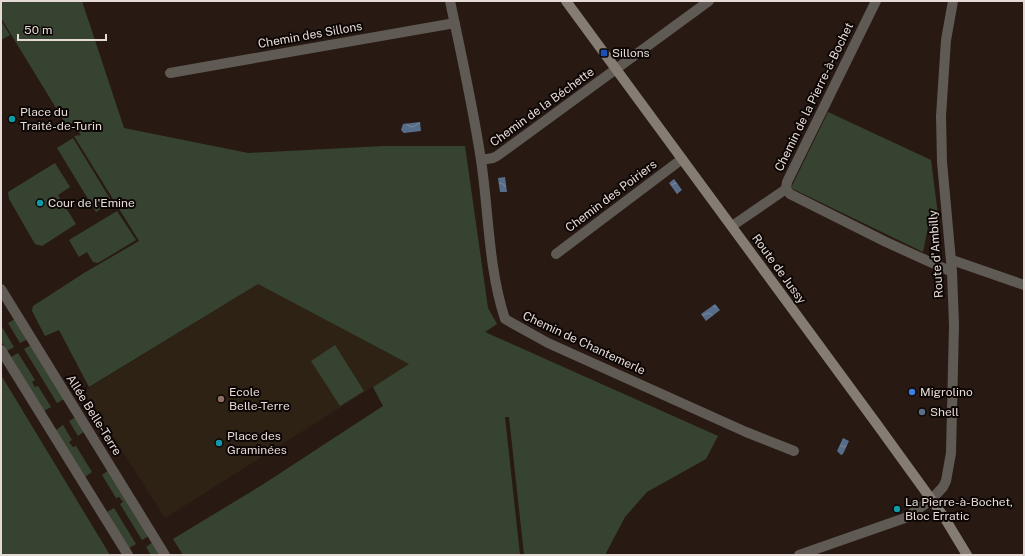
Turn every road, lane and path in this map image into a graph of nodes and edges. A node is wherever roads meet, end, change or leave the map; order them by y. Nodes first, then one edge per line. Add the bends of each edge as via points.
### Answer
1 (450, 1) edge
2 (566, 1) edge
3 (709, 1) edge
4 (876, 1) edge
5 (953, 1) edge
6 (455, 23) junction
7 (616, 69) junction
8 (170, 73) dead end
9 (682, 159) junction
10 (481, 160) junction
11 (786, 189) junction
12 (732, 226) junction
13 (556, 254) dead end
14 (952, 260) junction
15 (952, 272) junction
16 (1024, 285) edge
17 (1, 289) edge
18 (1, 350) edge
19 (794, 451) dead end
20 (931, 500) junction
21 (128, 555) edge
22 (165, 555) edge
23 (799, 555) edge
24 (967, 555) edge

1 - 6 street, Chemin de Chantemerle
2 - 7 main road, Route de Jussy
3 - 7 street, Chemin de la Béchette
4 - 11 street, Chemin de la Pierre-à-Bochet via 787,182
5 - 14 street, Route d'Ambilly via 946,40 941,116 942,162
6 - 8 street, Chemin des Sillons
6 - 10 street, Chemin de Chantemerle
7 - 9 main road, Route de Jussy
7 - 10 street, Chemin de la Béchette via 493,158
9 - 12 main road, Route de Jussy
9 - 13 street, Chemin des Poiriers
10 - 19 street, Chemin de Chantemerle via 491,260 497,294 505,319 548,343
11 - 12 street
11 - 15 street, Chemin de la Pierre-à-Bochet via 790,194 886,242
12 - 20 main road, Route de Jussy
14 - 15 street, Route d'Ambilly
14 - 16 street
15 - 20 street, Route d'Ambilly via 954,325 951,453 946,481
17 - 22 street, Allée Belle-Terre
18 - 21 street
20 - 23 street, Route d'Ambilly via 905,518
20 - 24 main road, Route de Jussy

